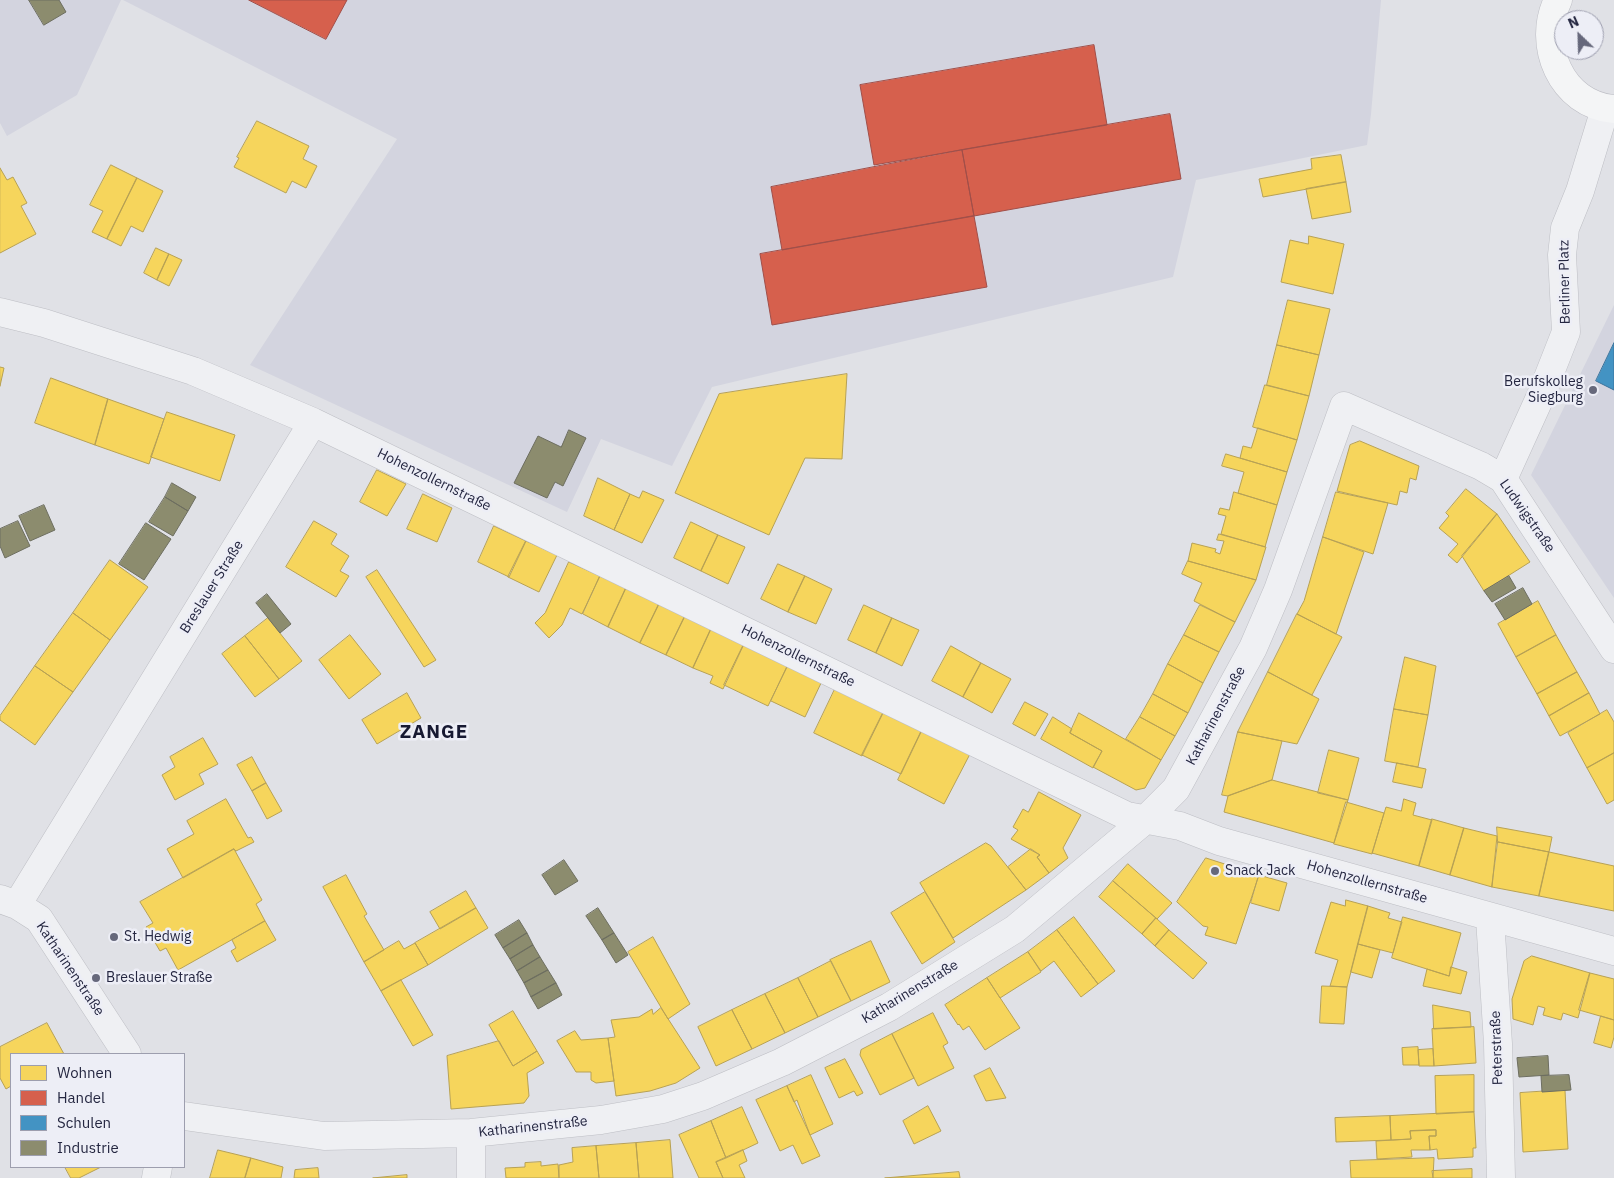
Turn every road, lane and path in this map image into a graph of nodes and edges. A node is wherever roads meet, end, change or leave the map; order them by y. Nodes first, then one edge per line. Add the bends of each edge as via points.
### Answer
1 (1558, 0) edge
2 (1610, 109) edge
3 (0, 312) edge
4 (1344, 406) joint
5 (314, 422) junction
6 (1503, 479) junction
7 (1614, 648) edge
8 (1145, 820) junction
9 (8, 902) edge
10 (1490, 918) junction
11 (1614, 952) edge
12 (125, 1053) edge
13 (185, 1116) edge
14 (471, 1133) junction
15 (472, 1178) edge
16 (1501, 1178) edge

1 - 2 main road via 1548,37 1553,61 1565,82 1583,98
2 - 6 street, Berliner Platz via 1565,228 1562,255 1566,332
3 - 5 street, Hohenzollernstraße via 193,371
4 - 6 street, Ludwigstraße via 1481,466
4 - 8 street, Katharinenstraße via 1282,581 1253,648 1176,789
5 - 8 street, Hohenzollernstraße via 1127,816
5 - 9 street, Breslauer Straße
6 - 7 street, Ludwigstraße
8 - 10 street, Hohenzollernstraße via 1180,826 1219,841
8 - 14 street, Katharinenstraße via 1015,929 889,1007 782,1062 703,1096 663,1109 601,1120
9 - 12 street, Katharinenstraße via 39,919
10 - 11 street, Hohenzollernstraße
10 - 16 street, Peterstraße via 1498,1044
13 - 14 street, Katharinenstraße via 324,1136
14 - 15 street

